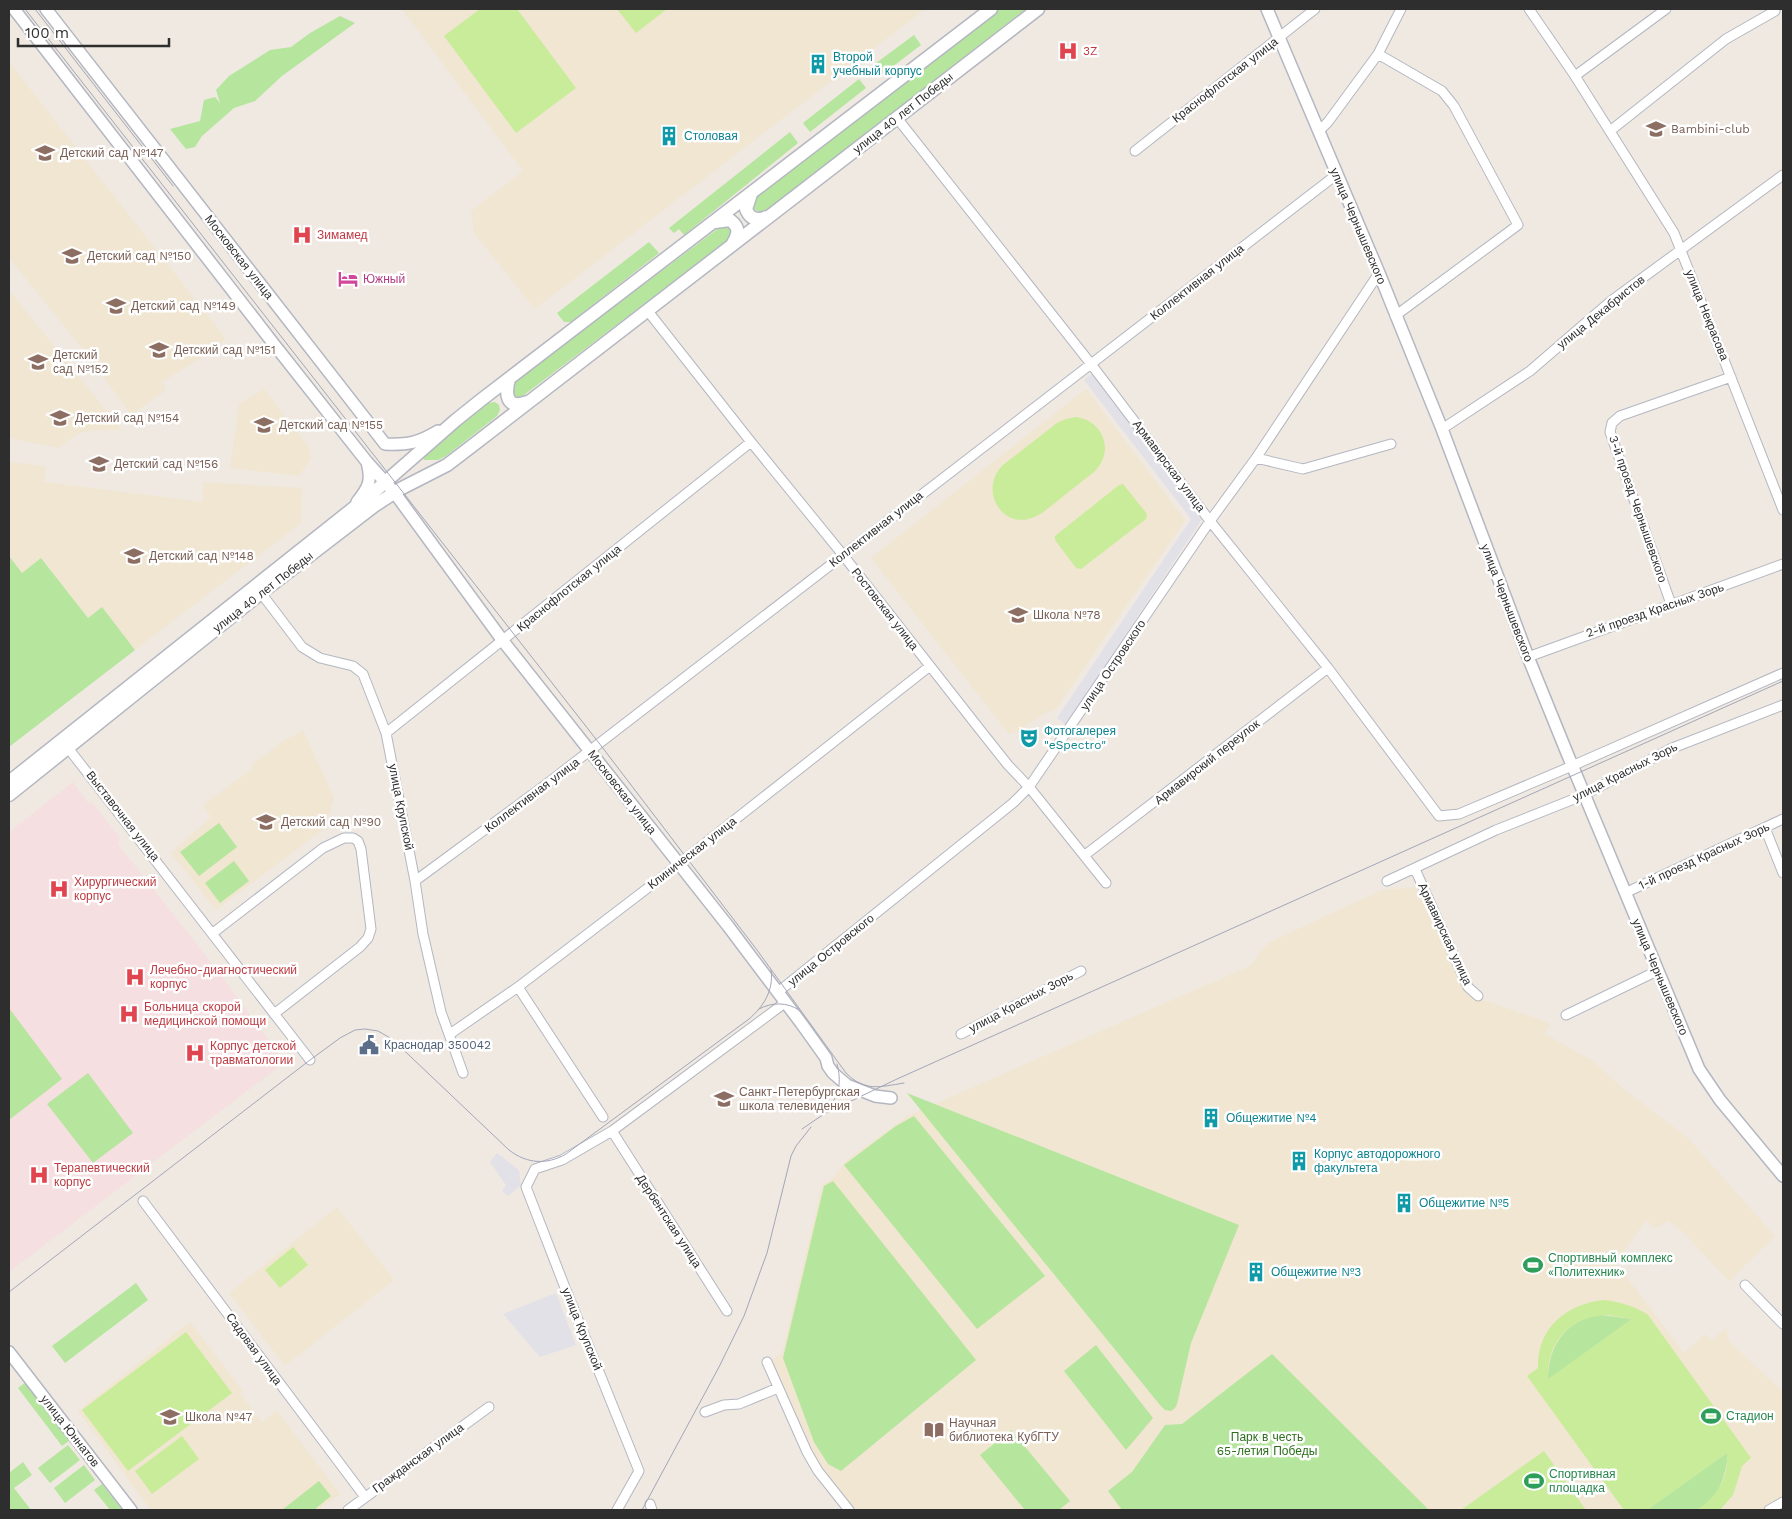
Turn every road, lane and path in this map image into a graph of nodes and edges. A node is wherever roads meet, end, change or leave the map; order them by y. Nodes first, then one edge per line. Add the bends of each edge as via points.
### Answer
1 (14, 9) edge
2 (46, 9) edge
3 (991, 9) edge
4 (1038, 9) edge
5 (1267, 9) edge
6 (1315, 9) edge
7 (1402, 9) edge
8 (1529, 9) edge
9 (1666, 9) edge
10 (1775, 11) dead end
11 (1279, 37) junction
12 (1378, 54) junction
13 (1575, 76) junction
14 (897, 118) junction
15 (1319, 131) junction
16 (1610, 131) junction
17 (1135, 151) dead end
18 (1336, 175) junction
19 (1783, 176) edge
20 (751, 194) junction
21 (768, 216) junction
22 (715, 222) junction
23 (732, 244) junction
24 (1681, 251) junction
25 (1379, 273) junction
26 (647, 310) junction
27 (1395, 316) junction
28 (1091, 364) junction
29 (1731, 377) junction
30 (509, 379) junction
31 (527, 402) junction
32 (456, 420) junction
33 (1442, 430) junction
34 (750, 442) junction
35 (1391, 444) dead end
36 (1256, 458) junction
37 (367, 462) junction
38 (390, 487) junction
39 (1783, 510) edge
40 (349, 512) junction
41 (1210, 521) junction
42 (843, 554) junction
43 (1783, 564) edge
44 (261, 593) junction
45 (1671, 604) junction
46 (503, 641) junction
47 (1528, 657) junction
48 (930, 666) junction
49 (1328, 668) junction
50 (1783, 673) edge
51 (1783, 705) edge
52 (386, 733) junction
53 (65, 744) junction
54 (590, 751) junction
55 (1572, 766) junction
56 (9, 782) edge
57 (1029, 787) junction
58 (9, 795) edge
59 (1584, 795) junction
60 (1783, 820) edge
61 (1765, 828) junction
62 (1085, 855) junction
63 (679, 864) junction
64 (1415, 869) junction
65 (1783, 873) edge
66 (1387, 881) dead end
67 (415, 882) junction
68 (1106, 883) dead end
69 (1625, 893) junction
70 (213, 933) junction
71 (1081, 971) dead end
72 (1657, 971) junction
73 (518, 987) junction
74 (778, 992) junction
75 (1478, 996) dead end
76 (786, 1002) junction
77 (274, 1014) junction
78 (1566, 1015) dead end
79 (450, 1034) junction
80 (961, 1034) dead end
81 (310, 1060) dead end
82 (463, 1073) dead end
83 (891, 1098) dead end
84 (603, 1117) dead end
85 (612, 1131) junction
86 (1783, 1176) edge
87 (526, 1187) joint
88 (143, 1201) dead end
89 (1745, 1285) dead end
90 (727, 1311) dead end
91 (1783, 1324) edge
92 (9, 1352) edge
93 (767, 1362) dead end
94 (778, 1388) junction
95 (489, 1407) dead end
96 (705, 1412) dead end
97 (365, 1497) junction
98 (1783, 1502) edge
99 (131, 1510) edge
100 (348, 1510) edge
101 (617, 1510) edge
102 (849, 1510) edge
103 (1770, 1510) edge

1 - 37 street, Московская улица
2 - 32 street, Московская улица via 385,444 421,441
3 - 20 main road, улица 40 лет Победы
4 - 14 main road, улица 40 лет Победы
5 - 11 street, улица Чернышевского
6 - 11 street, Краснофлотская улица
7 - 12 street
8 - 13 street, улица Некрасова
9 - 13 street
10 - 16 street via 1726,39
11 - 15 street, улица Чернышевского
11 - 17 street, Краснофлотская улица
12 - 15 street
12 - 27 street via 1442,91 1454,106 1518,226
13 - 16 street, улица Некрасова
14 - 21 main road, улица 40 лет Победы
14 - 28 street, Армавирская улица
15 - 18 street, улица Чернышевского
16 - 24 street, улица Некрасова via 1674,233
18 - 25 street, улица Чернышевского
18 - 28 street, Коллективная улица
19 - 24 street, улица Декабристов
20 - 21 main road via 746,209 748,216 760,219
20 - 22 main road, улица 40 лет Победы
21 - 23 main road, улица 40 лет Победы
22 - 23 main road via 730,220 735,223 738,236
22 - 30 main road, улица 40 лет Победы
23 - 26 main road, улица 40 лет Победы
24 - 29 street, улица Некрасова
24 - 33 street, улица Декабристов via 1611,301 1530,371
25 - 27 street, улица Чернышевского
25 - 36 street, улица Островского
26 - 31 main road, улица 40 лет Победы
26 - 34 street, Ростовская улица
27 - 33 street, улица Чернышевского
28 - 41 street, Армавирская улица
28 - 42 street, Коллективная улица
29 - 39 street, улица Некрасова
29 - 45 street, 3-й проезд Чернышевского via 1620,416 1612,423 1610,432
30 - 31 main road via 506,392 510,400 518,404
30 - 32 main road, улица 40 лет Победы
31 - 38 main road, улица 40 лет Победы via 446,465
32 - 38 main road, улица 40 лет Победы
33 - 47 street, улица Чернышевского
34 - 42 street, Ростовская улица
34 - 46 street, Краснофлотская улица
35 - 36 street via 1303,469
36 - 41 street, улица Островского
37 - 38 street, Московская улица
37 - 40 street via 369,483
38 - 40 main road, улица 40 лет Победы
38 - 44 main road, улица 40 лет Победы
38 - 46 street, Московская улица
40 - 53 main road, улица 40 лет Победы
41 - 49 street, Армавирская улица
41 - 57 street, улица Островского
42 - 48 street, Ростовская улица
42 - 54 street, Коллективная улица
43 - 45 street, 2-й проезд Красных Зорь
44 - 52 street, улица Крупской via 302,647 320,658 352,666 363,674
44 - 53 main road, улица 40 лет Победы
45 - 47 street, 2-й проезд Красных Зорь
46 - 52 street, Краснофлотская улица
46 - 54 street, Московская улица
47 - 55 street, улица Чернышевского
48 - 57 street, Ростовская улица
48 - 63 street, Клиническая улица
49 - 55 street, Армавирская улица via 1439,816 1459,814
49 - 62 street, Армавирский переулок
50 - 55 street
51 - 59 street, улица Красных Зорь via 1670,749
52 - 67 street, улица Крупской
53 - 56 main road, улица 40 лет Победы
53 - 58 main road, улица 40 лет Победы
53 - 70 street, Выставочная улица
54 - 63 street, Московская улица
54 - 67 street, Коллективная улица
55 - 59 street, улица Чернышевского
57 - 62 street, Ростовская улица
57 - 74 street, улица Островского
59 - 64 street, улица Красных Зорь via 1496,830
59 - 69 street, улица Чернышевского
60 - 61 street, 1-й проезд Красных Зорь
61 - 65 street
61 - 69 street, 1-й проезд Красных Зорь
62 - 68 street, Ростовская улица
63 - 73 street, Клиническая улица
63 - 74 street, Московская улица
64 - 66 street, улица Красных Зорь
64 - 75 street, Армавирская улица via 1468,987
67 - 79 street, улица Крупской via 423,934
69 - 72 street, улица Чернышевского
70 - 77 street, Выставочная улица
70 - 77 street via 323,848 344,838 358,841 371,929 368,938
71 - 80 street, улица Красных Зорь
72 - 78 street
72 - 86 street, улица Чернышевского via 1699,1069 1720,1100
73 - 79 street, Клиническая улица
73 - 84 street
74 - 76 street, Московская улица
76 - 83 street, Московская улица via 840,1079 875,1096
76 - 85 street, улица Островского
77 - 81 street, Выставочная улица
79 - 82 street, улица Крупской
85 - 87 street, улица Островского via 562,1160 535,1169
85 - 90 street, Дербентская улица
87 - 101 street, улица Крупской via 639,1471
88 - 97 street, Садовая улица
89 - 91 street
92 - 99 street, улица Юннатов
93 - 94 street
94 - 96 street via 739,1404
94 - 102 street via 814,1465
95 - 97 street, Гражданская улица
97 - 100 street, Гражданская улица
98 - 103 street

